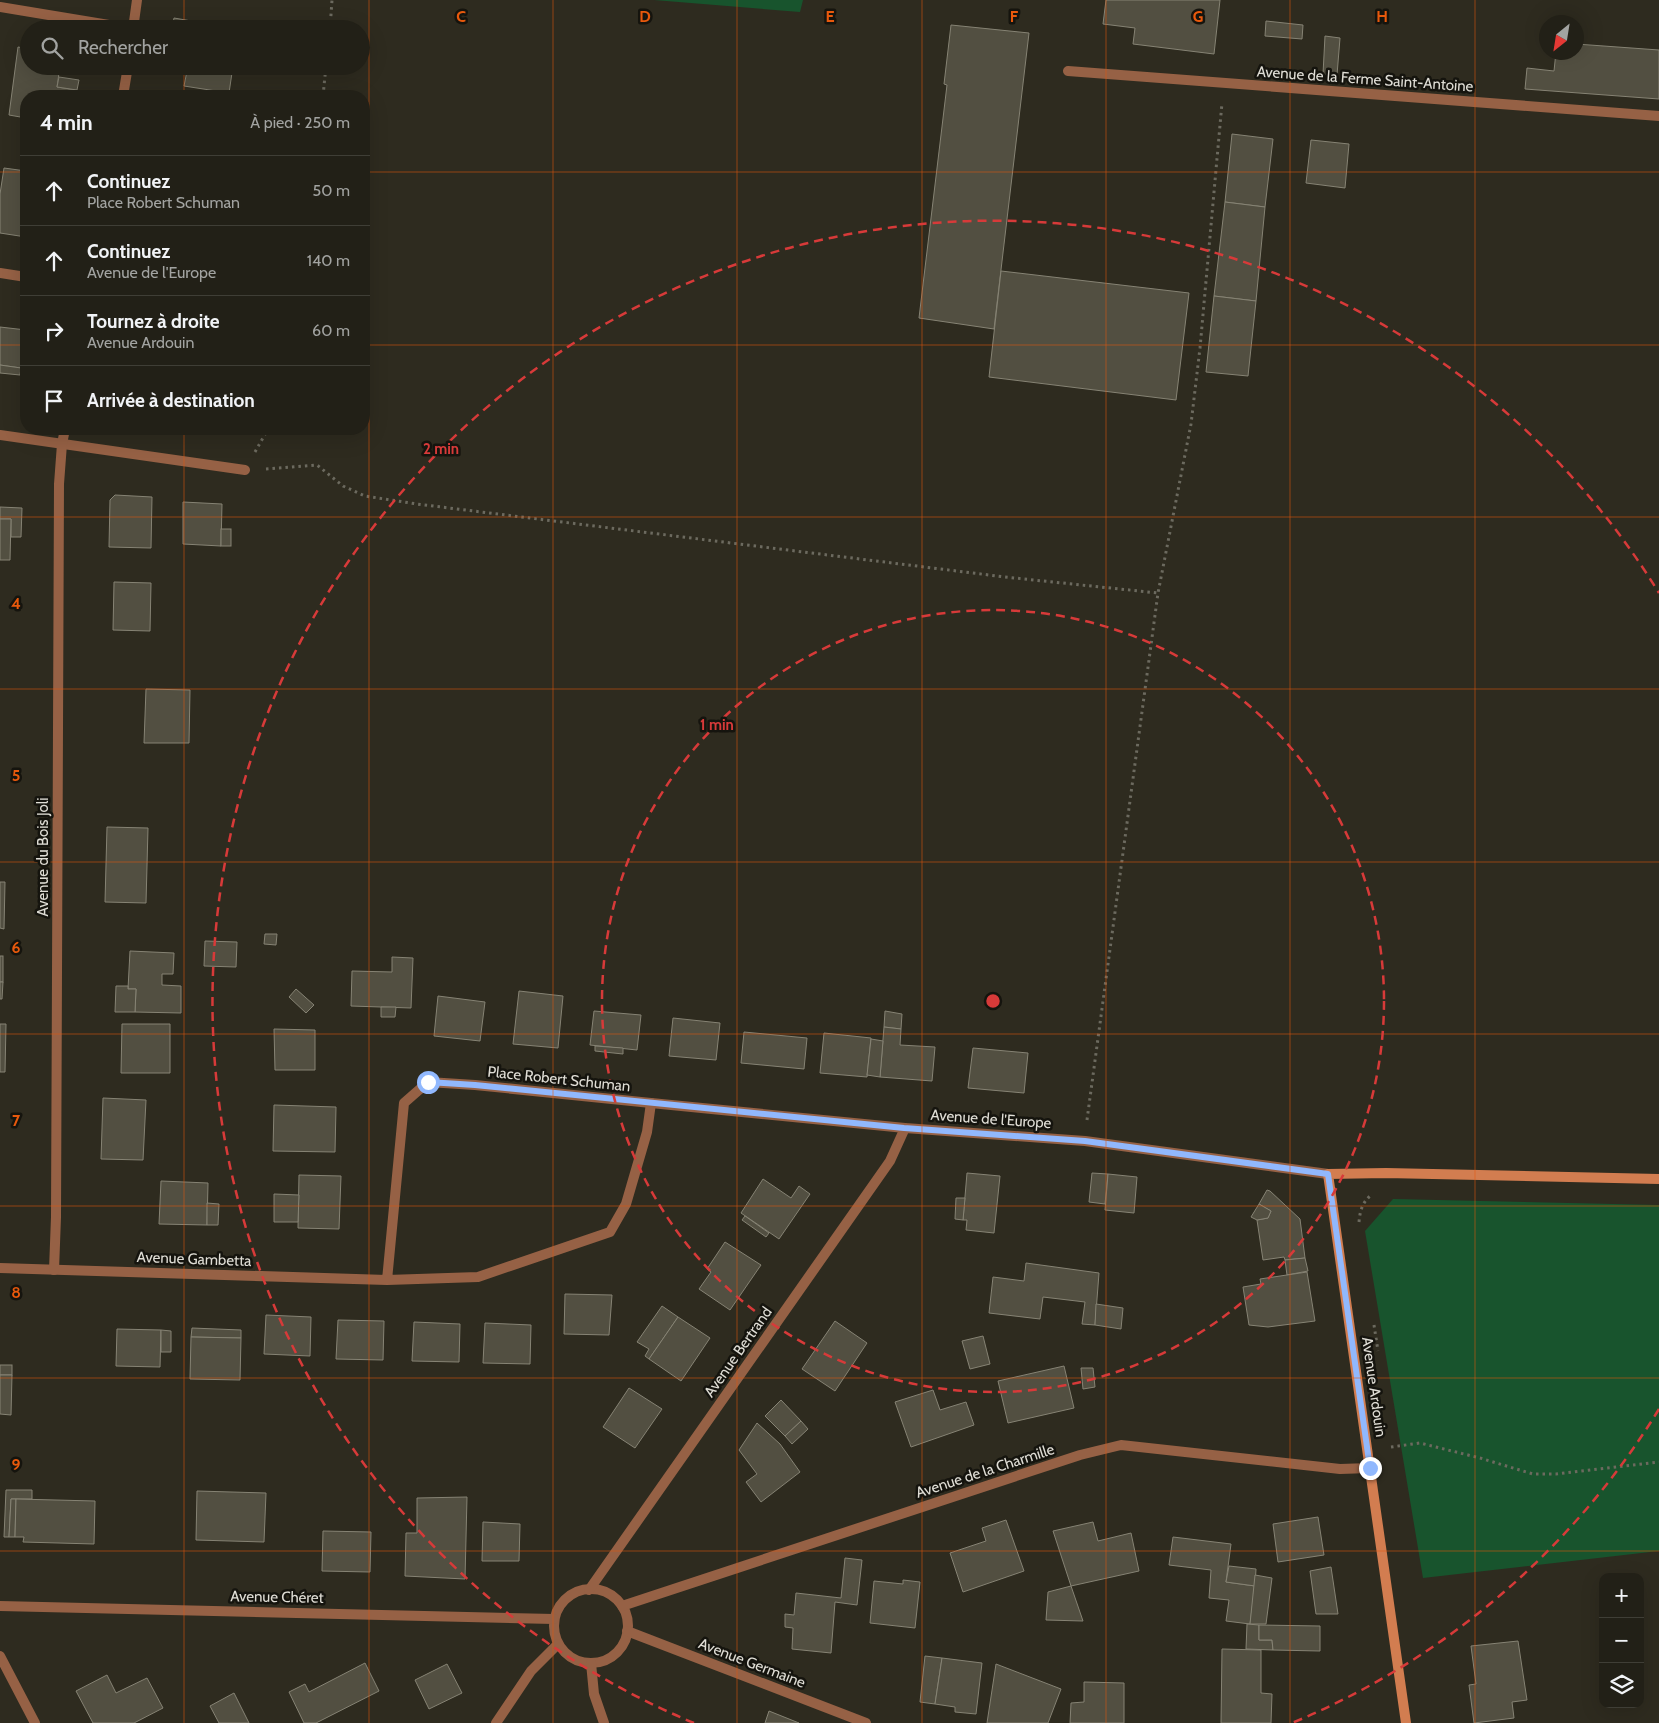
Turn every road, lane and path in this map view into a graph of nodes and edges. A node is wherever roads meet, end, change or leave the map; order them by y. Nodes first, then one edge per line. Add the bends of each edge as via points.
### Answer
1 (137, 0) edge
2 (332, 0) edge
3 (0, 6) edge
4 (81, 20) edge
5 (134, 20) edge
6 (331, 20) edge
7 (1068, 71) dead end
8 (126, 75) edge
9 (325, 75) edge
10 (1224, 83) junction
11 (124, 90) edge
12 (324, 90) edge
13 (1659, 116) edge
14 (0, 273) edge
15 (20, 276) edge
16 (0, 435) edge
17 (64, 435) edge
18 (62, 444) junction
19 (245, 470) joint
20 (1158, 593) junction
21 (651, 1103) junction
22 (904, 1128) junction
23 (1085, 1141) junction
24 (1328, 1174) junction
25 (1659, 1179) edge
26 (1360, 1209) dead end
27 (1359, 1222) dead end
28 (0, 1268) edge
29 (54, 1270) junction
30 (387, 1280) junction
31 (1391, 1447) dead end
32 (1659, 1462) edge
33 (1370, 1468) junction
34 (589, 1590) junction
35 (0, 1606) edge
36 (622, 1606) junction
37 (554, 1619) junction
38 (627, 1632) junction
39 (558, 1644) junction
40 (0, 1656) edge
41 (591, 1663) junction
42 (35, 1723) edge
43 (496, 1723) edge
44 (604, 1723) edge
45 (866, 1723) edge
46 (1406, 1723) edge

1 - 5 street
2 - 6 path
3 - 4 street
7 - 10 street, Avenue de la Ferme Saint-Antoine
8 - 11 street
9 - 12 path
10 - 13 street, Avenue de la Ferme Saint-Antoine
10 - 20 path via 1191,424
14 - 15 street
16 - 18 street
17 - 18 street, Avenue du Bois Joli
18 - 19 street
18 - 29 street, Avenue du Bois Joli via 59,484
19 - 20 path via 317,465 343,486 365,496 996,576
20 - 23 path
21 - 22 street, Avenue de l'Europe
21 - 30 street via 647,1132 626,1204 610,1232 478,1278
21 - 30 street, Place Robert Schuman via 428,1082 404,1103
22 - 23 street, Avenue de l'Europe
22 - 34 street, Avenue Bertrand via 890,1161
23 - 24 street, Avenue de l'Europe
24 - 25 street
24 - 33 street, Avenue Ardouin
26 - 27 path
28 - 29 street, Avenue Gambetta
29 - 30 street, Avenue Gambetta
31 - 32 path via 1420,1443 1533,1474
33 - 36 street, Avenue de la Charmille via 1340,1469 1121,1445 1080,1455
33 - 46 street, Avenue Ardouin
34 - 36 street via 602,1591
34 - 37 street via 577,1592 566,1599
35 - 37 street, Avenue Chéret
36 - 38 street
37 - 39 street
38 - 41 street via 615,1654 604,1661
38 - 45 street, Avenue Germaine
39 - 41 street via 566,1654
39 - 43 street via 531,1671
40 - 42 street
41 - 44 street via 594,1694

